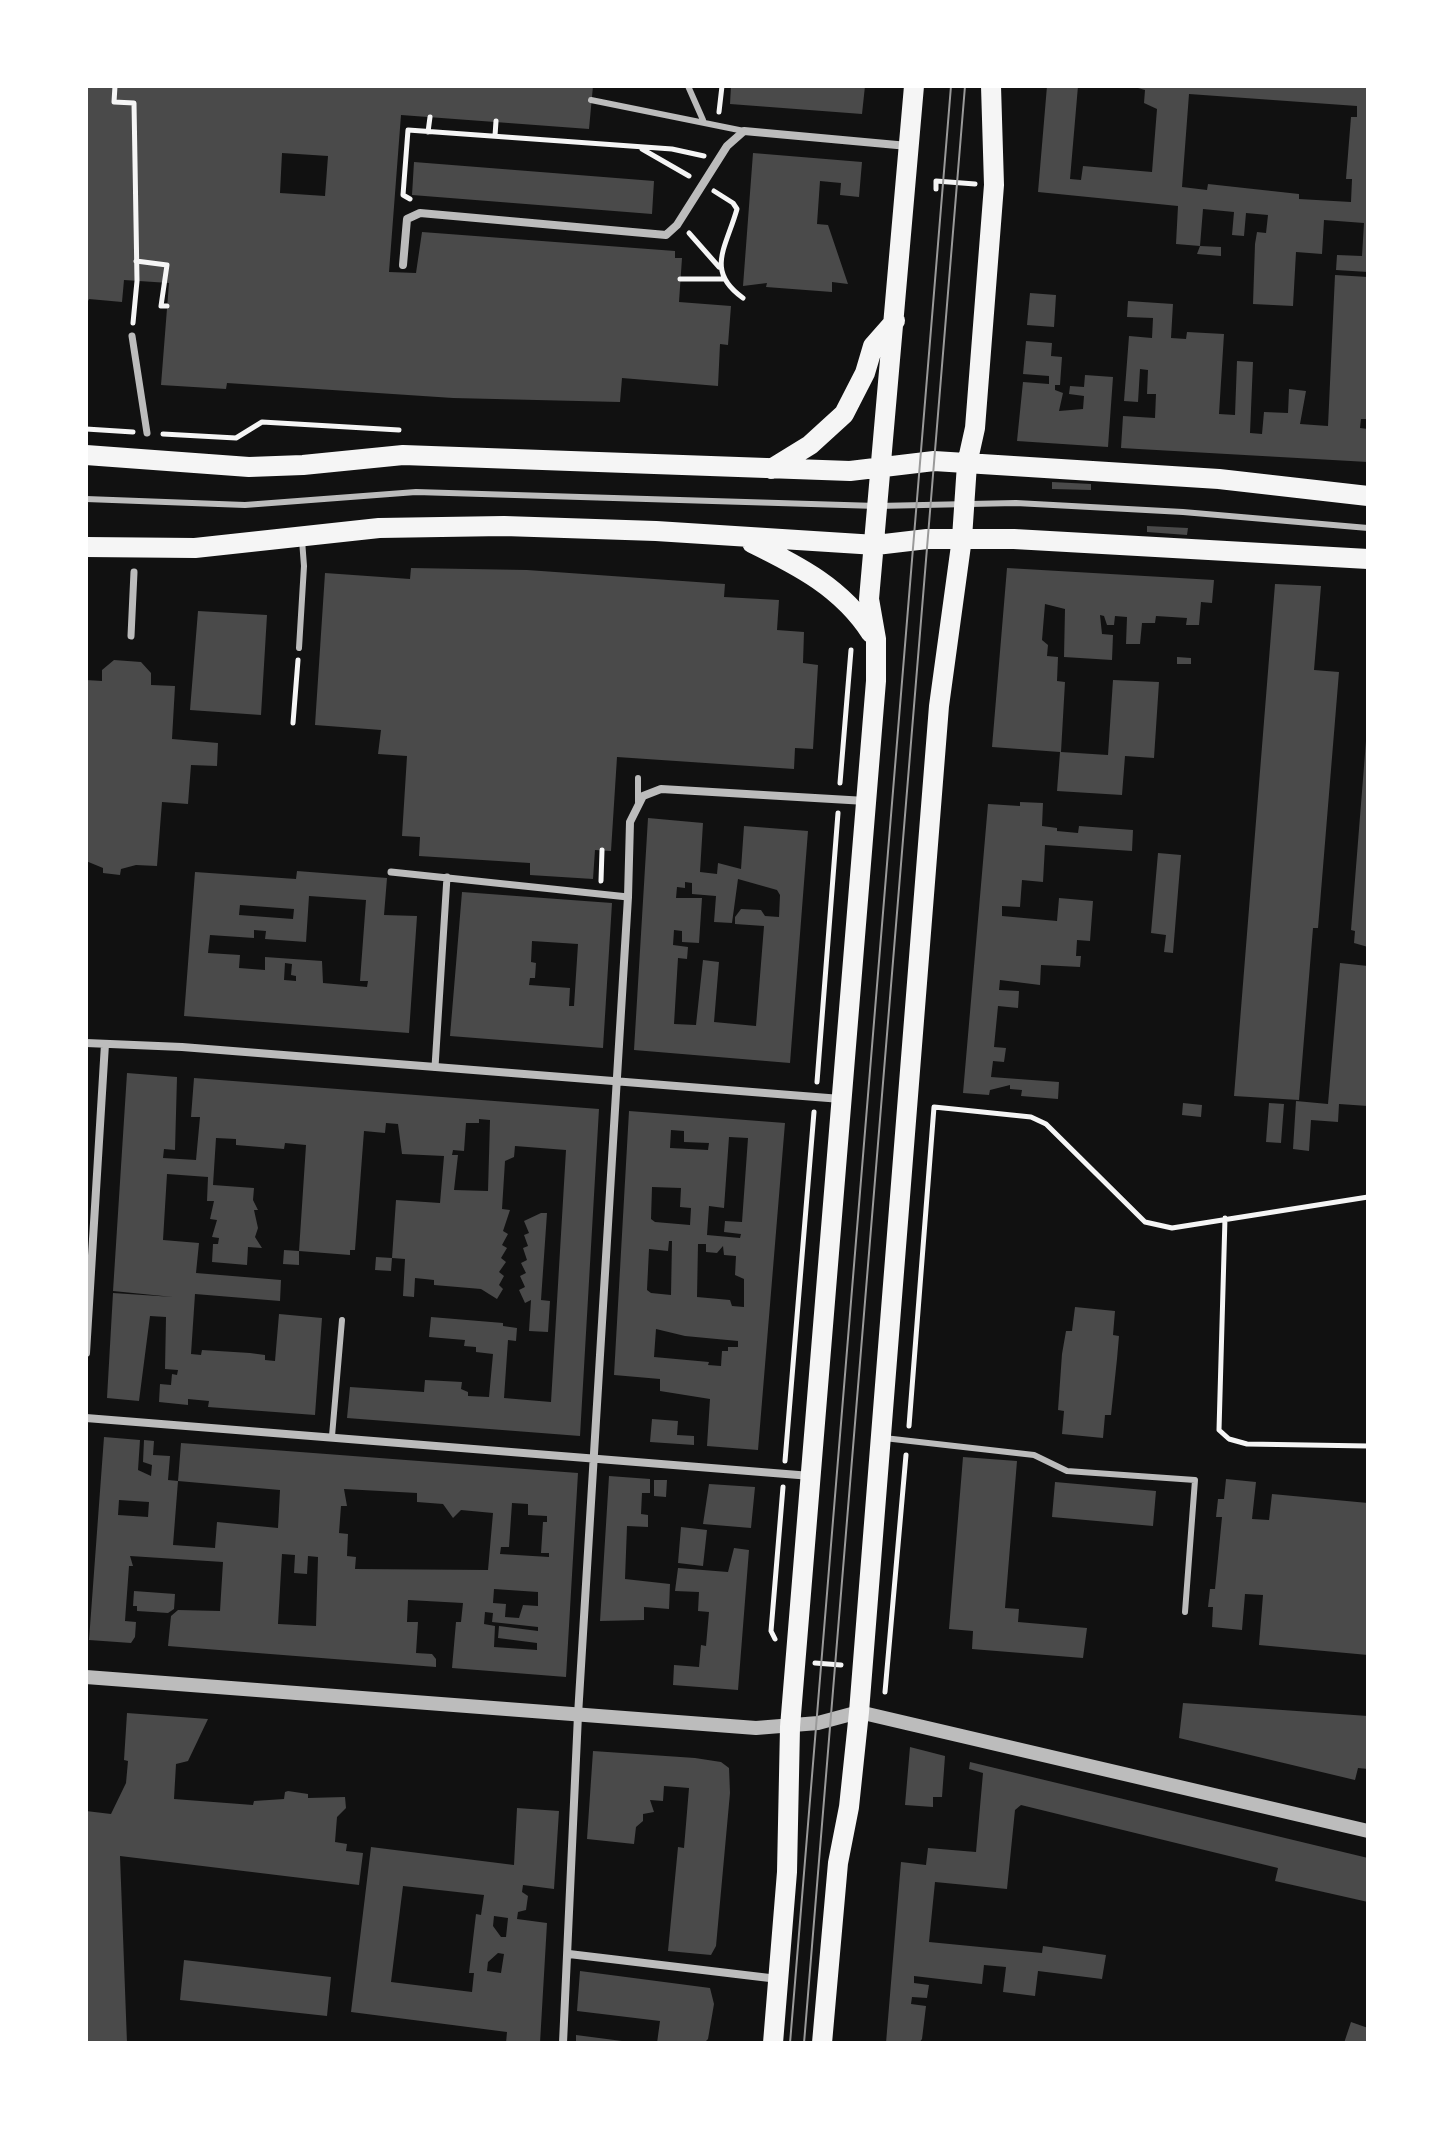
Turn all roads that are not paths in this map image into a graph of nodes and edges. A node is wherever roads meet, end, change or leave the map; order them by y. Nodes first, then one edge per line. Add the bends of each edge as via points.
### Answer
1 (688, 86) edge
2 (914, 86) edge
3 (991, 86) edge
4 (591, 100) dead end
5 (703, 120) junction
6 (744, 131) junction
7 (910, 146) junction
8 (403, 265) dead end
9 (895, 321) junction
10 (132, 336) road end
11 (147, 433) dead end
12 (86, 455) edge
13 (967, 464) junction
14 (881, 467) junction
15 (770, 470) junction
16 (1368, 496) edge
17 (86, 499) edge
18 (966, 503) junction
19 (877, 506) junction
20 (1368, 528) edge
21 (302, 537) junction
22 (741, 538) junction
23 (962, 538) junction
24 (876, 545) junction
25 (86, 547) edge
26 (1368, 559) edge
27 (134, 572) dead end
28 (131, 636) dead end
29 (876, 639) junction
30 (299, 648) road end
31 (638, 778) dead end
32 (867, 801) junction
33 (638, 802) junction
34 (391, 872) dead end
35 (447, 877) junction
36 (628, 897) junction
37 (86, 1043) edge
38 (105, 1044) junction
39 (435, 1067) junction
40 (616, 1081) junction
41 (842, 1099) junction
42 (342, 1320) dead end
43 (86, 1353) edge
44 (86, 1418) edge
45 (332, 1436) junction
46 (880, 1438) junction
47 (595, 1457) junction
48 (812, 1476) junction
49 (1185, 1612) dead end
50 (86, 1677) edge
51 (859, 1712) junction
52 (578, 1715) junction
53 (790, 1727) junction
54 (1368, 1831) edge
55 (569, 1954) junction
56 (778, 1979) junction
57 (563, 2043) edge
58 (773, 2043) edge
59 (822, 2043) edge

1 - 5 lane
2 - 7 main road
3 - 13 main road via 994,185 975,428
4 - 5 lane
5 - 6 lane
6 - 7 street
6 - 8 street via 666,235 420,213 407,219
7 - 9 main road
9 - 14 main road
9 - 15 main road via 873,346 844,414 810,445
10 - 11 street
12 - 15 main road via 249,467 403,455
13 - 14 main road via 920,461
13 - 16 main road via 1219,479
13 - 18 main road
14 - 15 main road
14 - 19 main road
17 - 19 lane via 245,505 431,492
18 - 19 lane
18 - 20 lane via 1183,512
18 - 23 main road
19 - 24 main road
21 - 22 main road via 379,528 504,526
21 - 25 main road via 195,548
21 - 30 lane
22 - 24 main road
22 - 29 main road via 817,577 857,612
23 - 24 main road
23 - 26 main road
23 - 46 main road via 939,706
24 - 29 main road via 869,599
27 - 28 street
29 - 32 main road
31 - 33 lane
32 - 33 street via 661,789
32 - 41 main road
33 - 36 street via 629,830
34 - 35 street
35 - 36 street
35 - 39 street
36 - 40 street
37 - 38 street
38 - 39 street
38 - 43 street
39 - 40 street
40 - 41 street
40 - 47 street
41 - 48 main road
42 - 45 lane
44 - 45 street
45 - 47 street
46 - 49 lane via 1034,1455 1067,1471 1195,1480
46 - 51 main road
47 - 48 street
47 - 52 street
48 - 53 main road
50 - 52 street
51 - 53 street
51 - 54 street
51 - 59 main road via 838,1863
52 - 53 street
52 - 55 street
53 - 56 main road via 788,1860
55 - 56 street
55 - 57 street
56 - 58 main road

